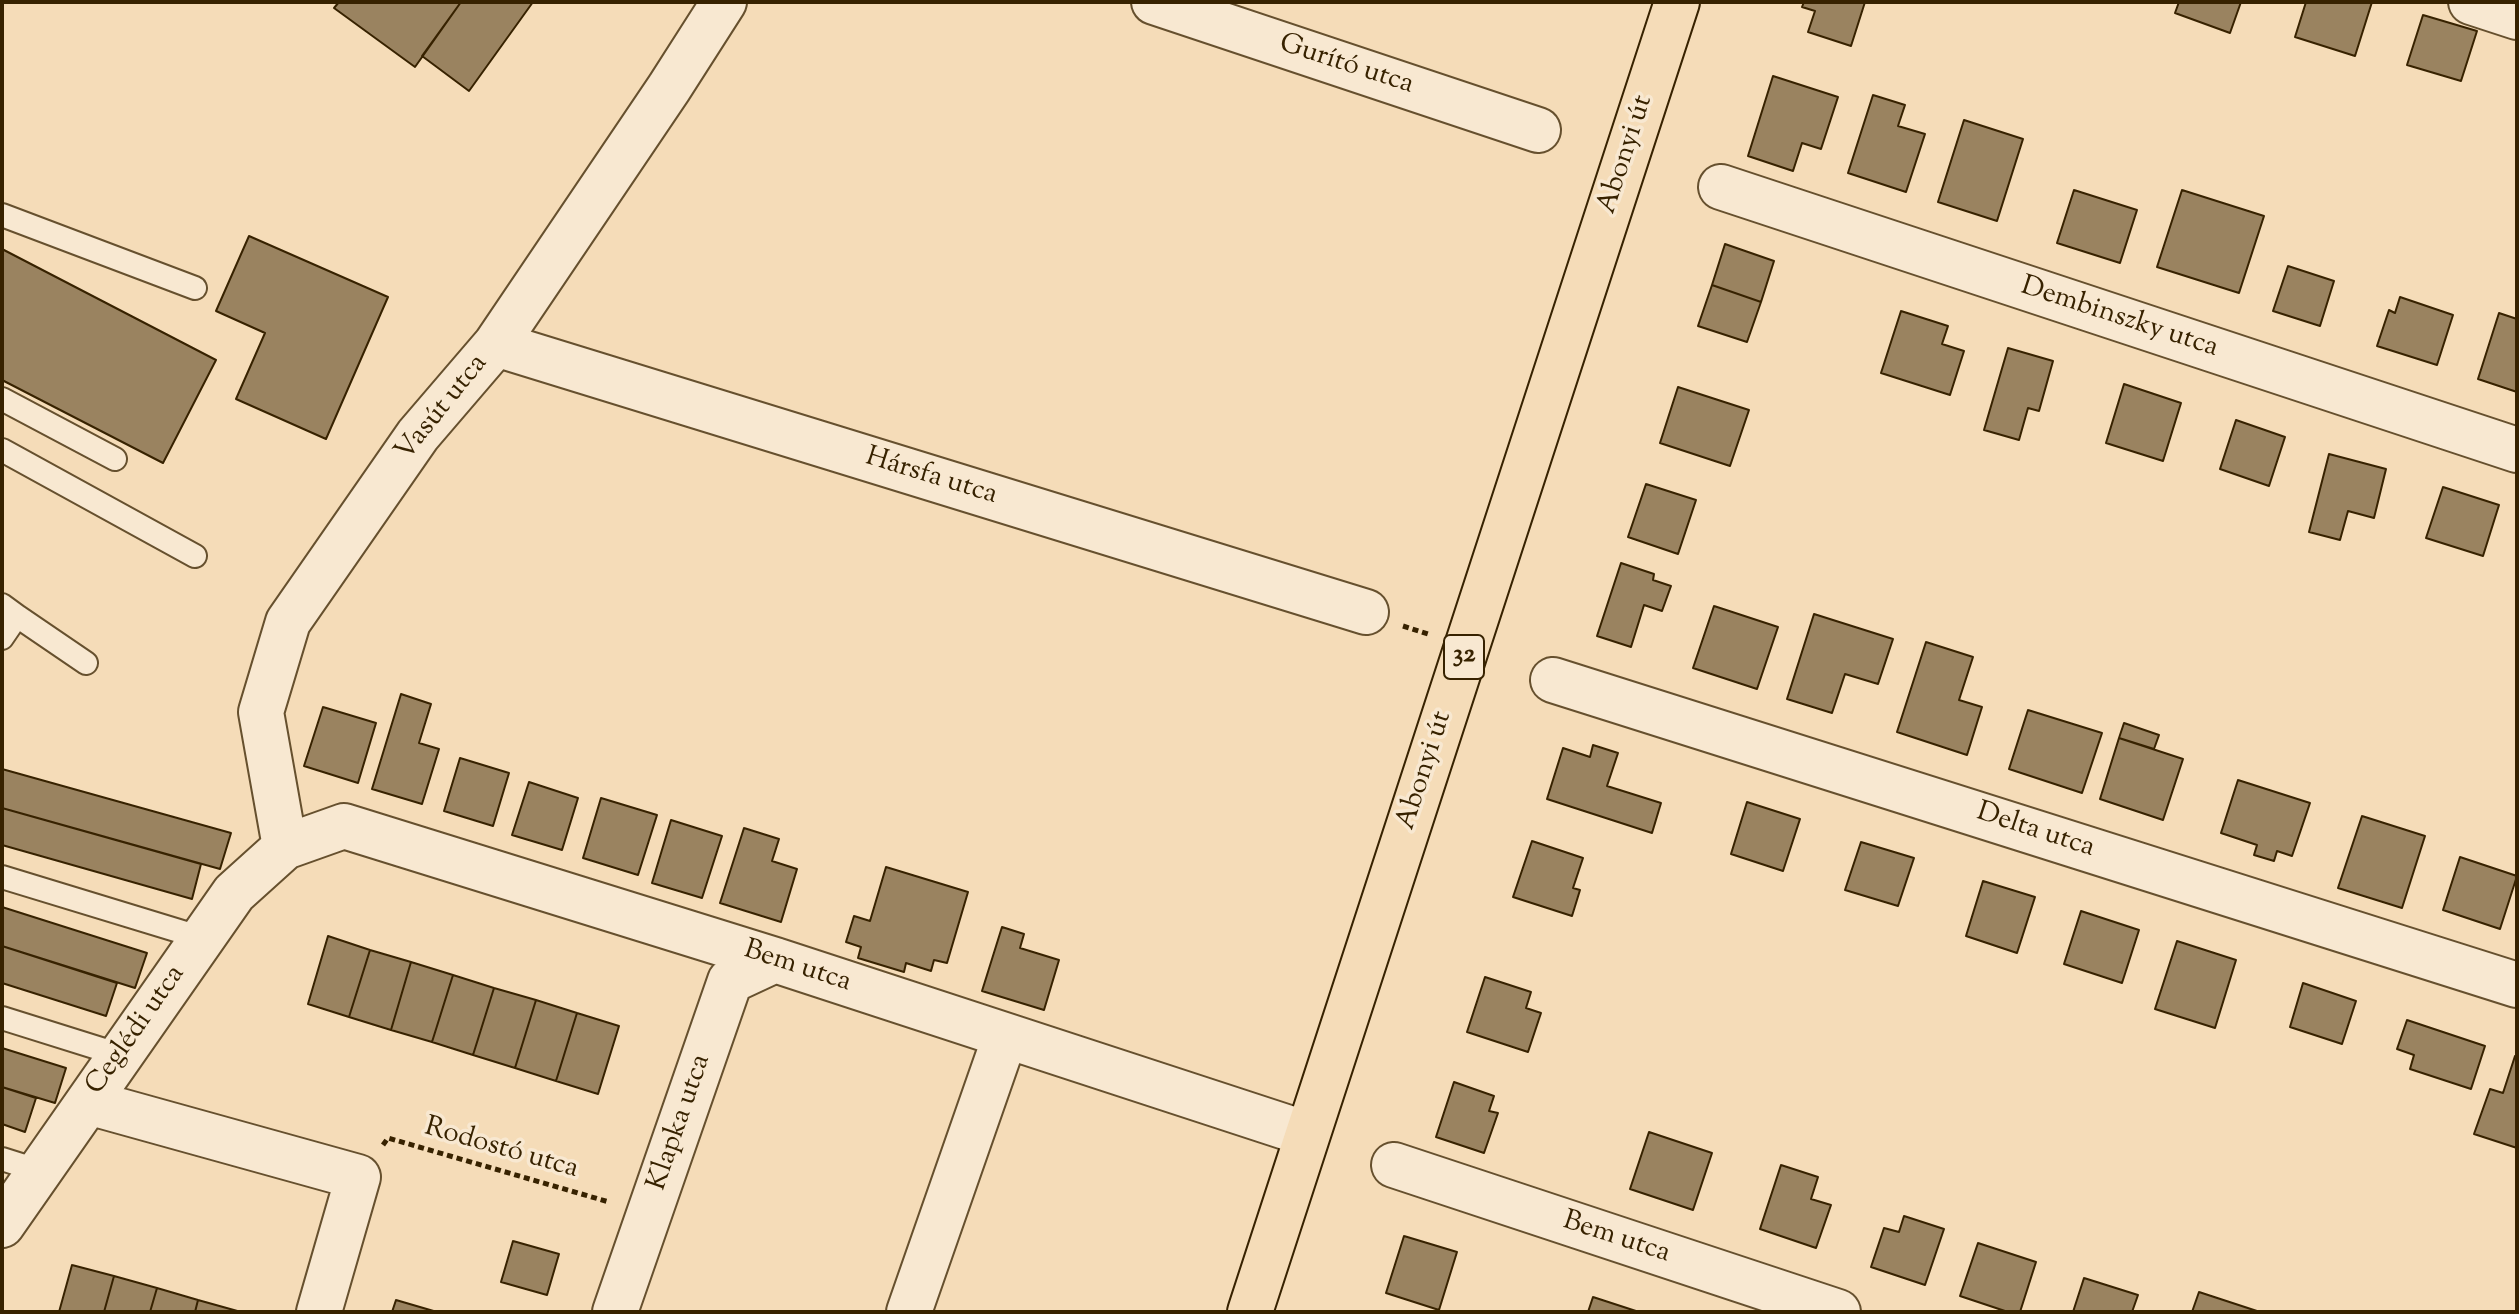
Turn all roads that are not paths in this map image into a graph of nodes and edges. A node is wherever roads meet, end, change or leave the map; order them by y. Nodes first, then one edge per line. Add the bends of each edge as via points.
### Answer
1 (724, 2) edge
2 (1154, 2) edge
3 (1677, 2) edge
4 (2471, 2) edge
5 (2517, 17) edge
6 (1538, 130) dead end
7 (1721, 187) dead end
8 (2, 215) edge
9 (195, 288) dead end
10 (496, 344) junction
11 (2, 399) edge
12 (2, 450) edge
13 (2517, 450) edge
14 (115, 459) dead end
15 (195, 556) dead end
16 (10, 610) edge
17 (1366, 612) dead end
18 (2, 638) edge
19 (86, 663) dead end
20 (1553, 680) dead end
21 (285, 847) junction
22 (2, 877) edge
23 (202, 938) junction
24 (775, 960) junction
25 (2517, 985) edge
26 (2, 1018) edge
27 (1005, 1037) junction
28 (120, 1055) junction
29 (88, 1102) junction
30 (1307, 1134) junction
31 (21, 1165) edge
32 (1394, 1165) dead end
33 (2, 1225) edge
34 (319, 1312) edge
35 (615, 1312) edge
36 (909, 1312) edge
37 (1250, 1312) edge
38 (1838, 1312) edge

1 - 10 street, Vasút utca
2 - 6 street, Gurító utca
3 - 30 main road, Abonyi út / 32
4 - 5 street
7 - 13 street, Dembinszky utca
8 - 9 lane
10 - 17 street, Hársfa utca
10 - 21 street, Vasút utca via 418,435 288,622 261,712
11 - 14 lane
12 - 15 lane
16 - 18 lane
16 - 19 lane
20 - 25 street, Delta utca
21 - 23 street, Ceglédi utca via 234,893
21 - 24 street, Bem utca via 344,826
22 - 23 lane
23 - 28 street, Ceglédi utca
24 - 27 street, Bem utca
24 - 35 street, Klapka utca via 730,981
26 - 28 lane
27 - 30 street, Bem utca
27 - 36 street
28 - 29 street, Ceglédi utca
29 - 31 street, Ceglédi utca
29 - 34 street via 358,1177
30 - 37 main road, Abonyi út / 32
31 - 33 street, Ceglédi utca
32 - 38 street, Bem utca

